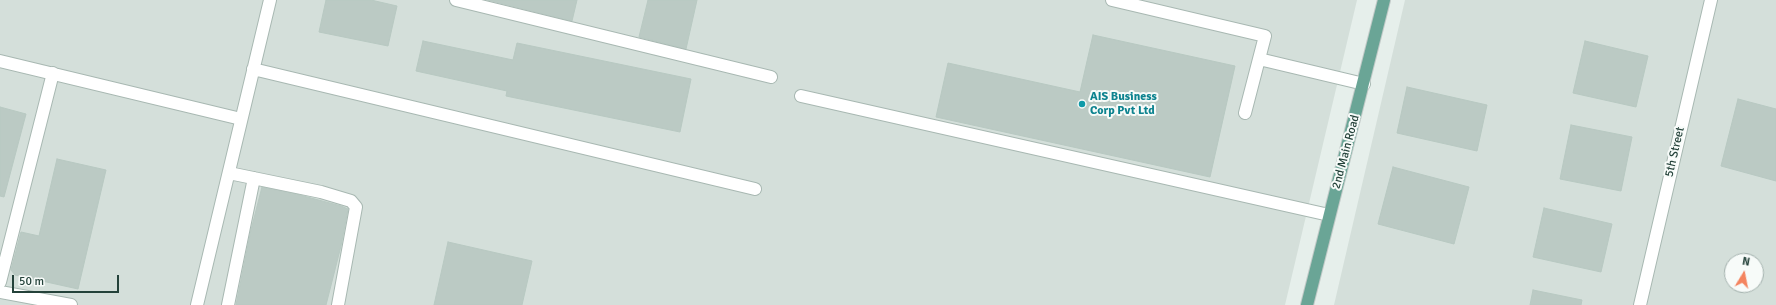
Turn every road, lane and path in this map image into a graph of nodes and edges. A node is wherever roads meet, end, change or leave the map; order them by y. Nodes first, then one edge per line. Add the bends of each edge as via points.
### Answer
1 (270, 0) edge
2 (456, 0) edge
3 (1112, 0) edge
4 (1384, 0) edge
5 (1711, 0) edge
6 (1259, 59) junction
7 (0, 61) edge
8 (253, 69) junction
9 (53, 73) junction
10 (771, 76) dead end
11 (1364, 84) junction
12 (802, 96) dead end
13 (1245, 114) dead end
14 (241, 119) junction
15 (228, 173) junction
16 (254, 178) junction
17 (755, 189) dead end
18 (1329, 215) junction
19 (0, 282) edge
20 (0, 292) edge
21 (71, 305) edge
22 (197, 305) edge
23 (228, 305) edge
24 (338, 305) edge
25 (1307, 305) edge
26 (1640, 305) edge

1 - 8 street
2 - 10 street
3 - 6 street via 1265,36
4 - 11 main road, 2nd Main Road
5 - 26 street, 5th Street
6 - 11 street
6 - 13 street
7 - 9 street
8 - 14 street
8 - 17 street
9 - 14 street
9 - 19 street
11 - 18 main road, 2nd Main Road
12 - 18 street
14 - 15 street
15 - 16 street
15 - 22 street
16 - 23 street
16 - 24 street via 321,192 351,201 356,207
18 - 25 main road, 2nd Main Road
20 - 21 street

